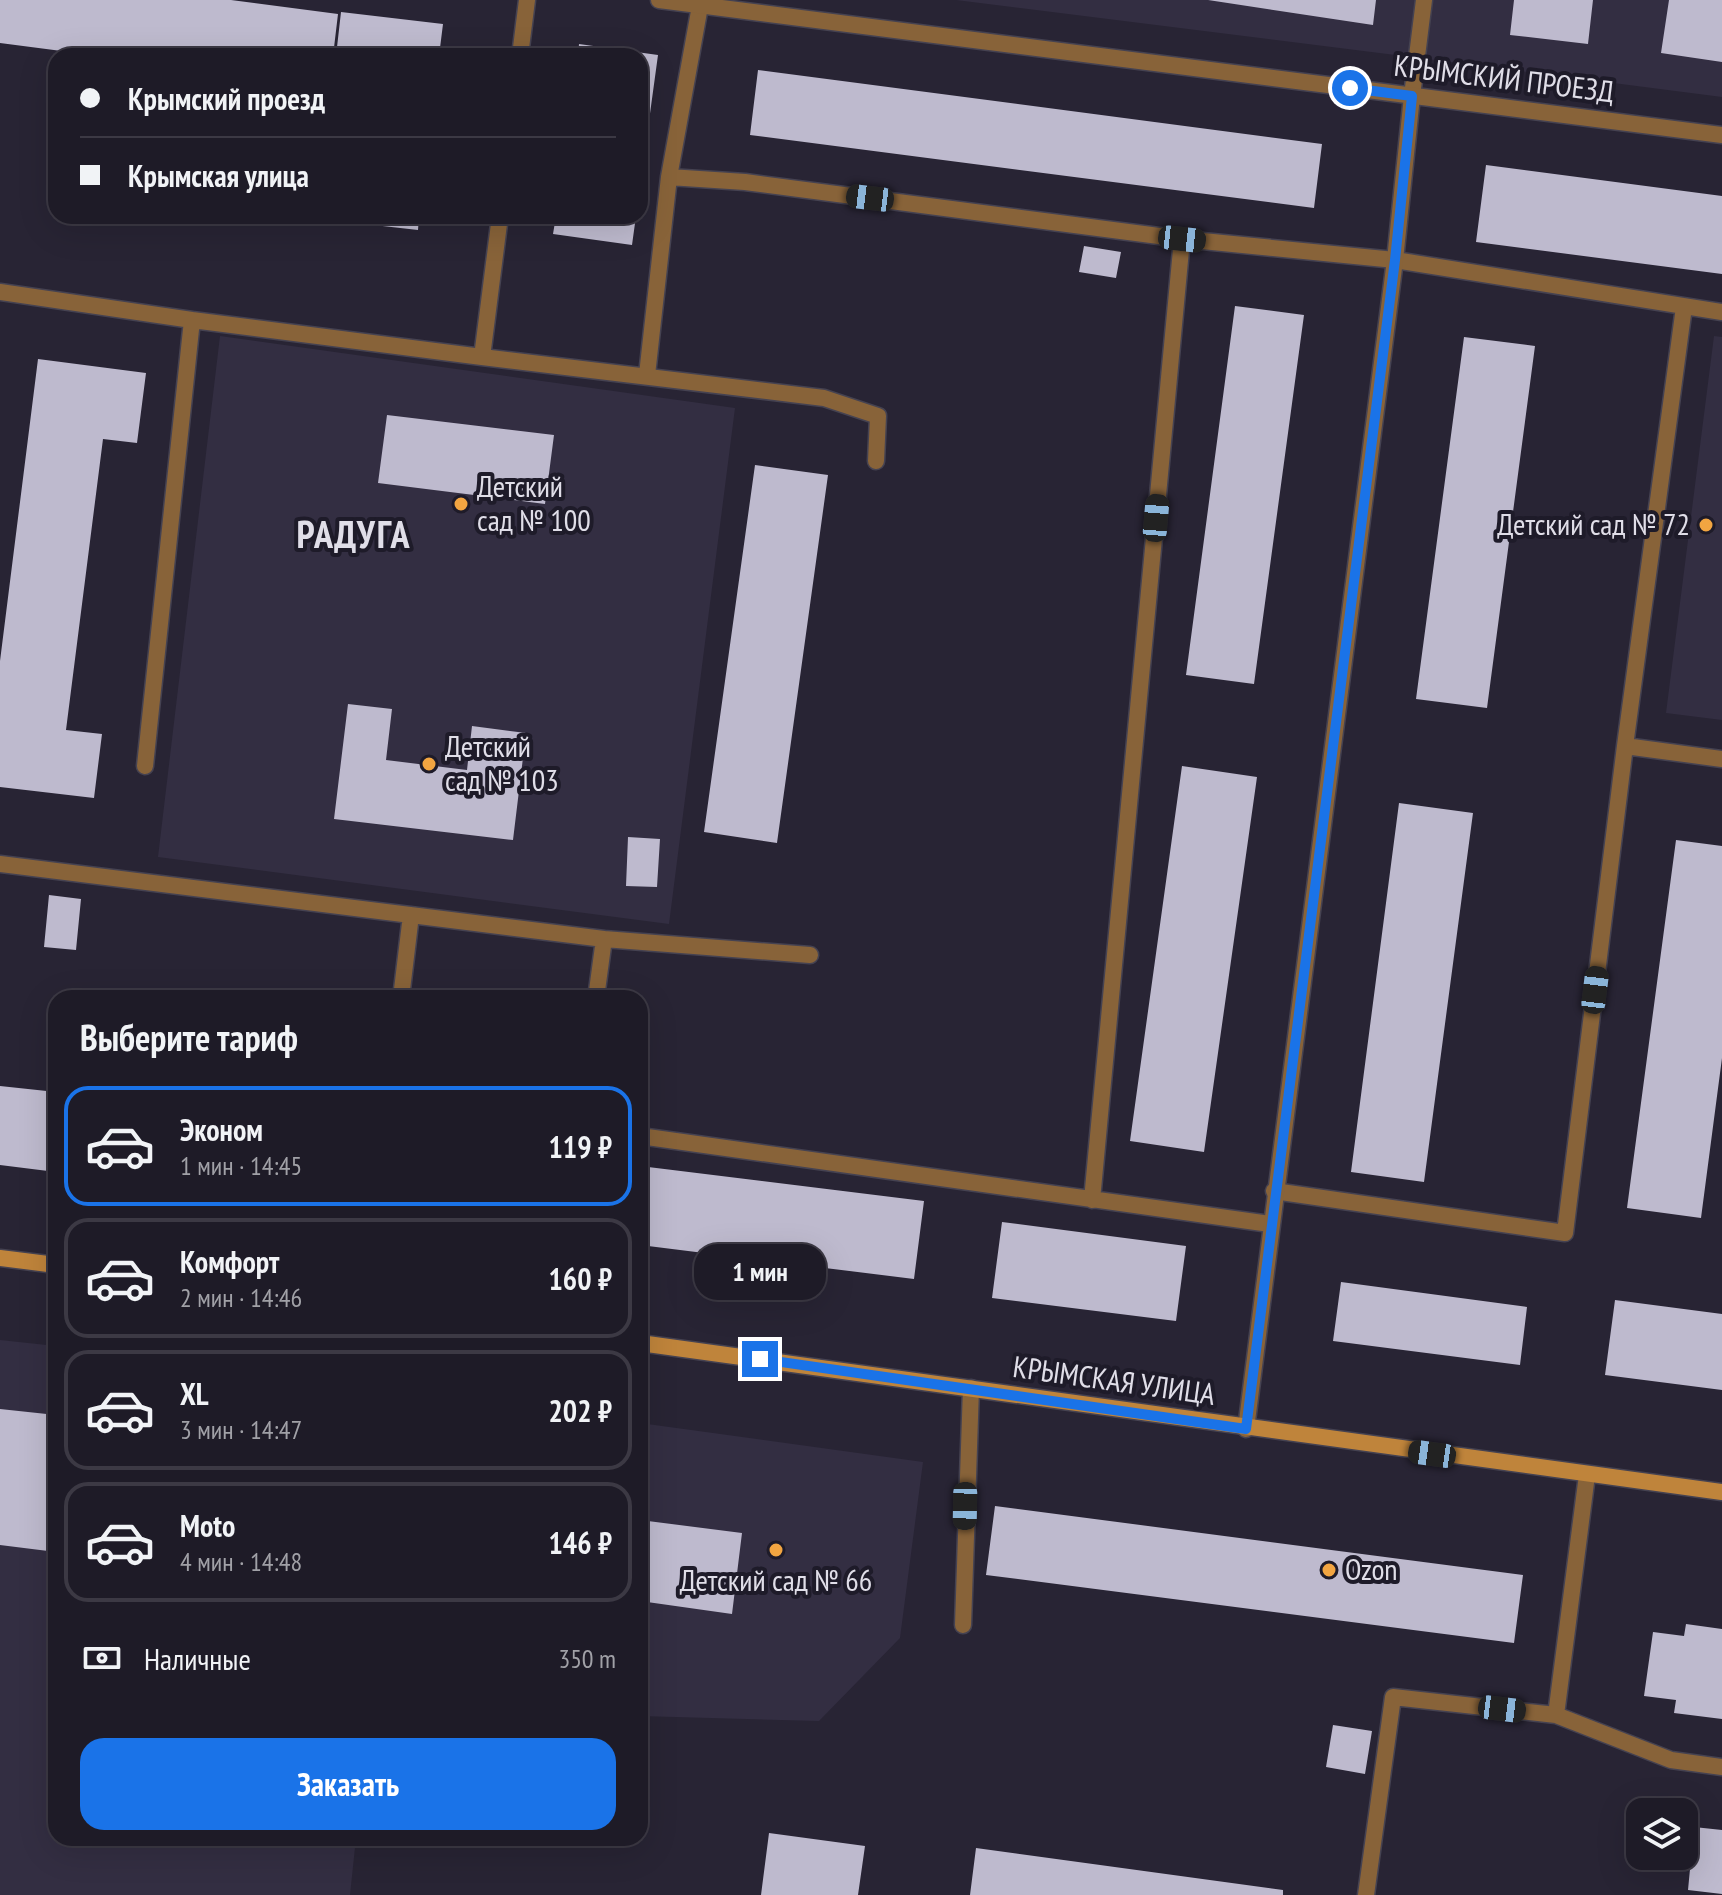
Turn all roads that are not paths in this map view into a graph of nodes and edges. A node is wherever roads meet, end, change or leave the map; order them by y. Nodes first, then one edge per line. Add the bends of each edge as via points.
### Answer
1 (527, 0) edge
2 (659, 0) edge
3 (1424, 0) edge
4 (700, 6) junction
5 (521, 48) edge
6 (1412, 96) junction
7 (1722, 135) edge
8 (669, 177) junction
9 (499, 224) edge
10 (1182, 239) junction
11 (1395, 260) junction
12 (0, 292) edge
13 (1684, 307) junction
14 (1722, 312) edge
15 (192, 320) junction
16 (482, 357) junction
17 (647, 375) junction
18 (876, 461) dead end
19 (1625, 746) junction
20 (1722, 759) edge
21 (145, 766) dead end
22 (0, 864) edge
23 (411, 915) junction
24 (604, 939) junction
25 (810, 955) dead end
26 (402, 990) edge
27 (597, 990) edge
28 (648, 1137) edge
29 (1274, 1191) junction
30 (1092, 1200) junction
31 (1270, 1224) junction
32 (0, 1258) edge
33 (48, 1264) edge
34 (648, 1344) edge
35 (971, 1388) junction
36 (1246, 1429) junction
37 (1587, 1475) junction
38 (1722, 1492) edge
39 (963, 1625) dead end
40 (1556, 1715) junction
41 (1722, 1767) edge
42 (1366, 1895) edge

1 - 5 street
2 - 4 street, КРЫМСКИЙ ПРОЕЗД
3 - 6 street
4 - 6 street, КРЫМСКИЙ ПРОЕЗД
4 - 8 street
6 - 7 street, КРЫМСКИЙ ПРОЕЗД
6 - 11 street
8 - 10 street via 745,182
8 - 17 street
9 - 16 street
10 - 11 street
10 - 30 street
11 - 13 street
11 - 29 street
12 - 15 street
13 - 14 street
13 - 19 street
15 - 16 street
15 - 21 street
16 - 17 street
17 - 18 street via 824,398 878,416
19 - 20 street
19 - 29 street via 1565,1233
22 - 23 street
23 - 24 street
23 - 26 street
24 - 25 street
24 - 27 street
28 - 30 street
29 - 31 street
30 - 31 street
31 - 36 street
32 - 33 main road
34 - 35 main road, КРЫМСКАЯ УЛИЦА
35 - 36 main road, КРЫМСКАЯ УЛИЦА
35 - 39 street
36 - 37 main road, КРЫМСКАЯ УЛИЦА
37 - 38 main road, КРЫМСКАЯ УЛИЦА
37 - 40 street
40 - 41 street via 1671,1760
40 - 42 street via 1393,1697

